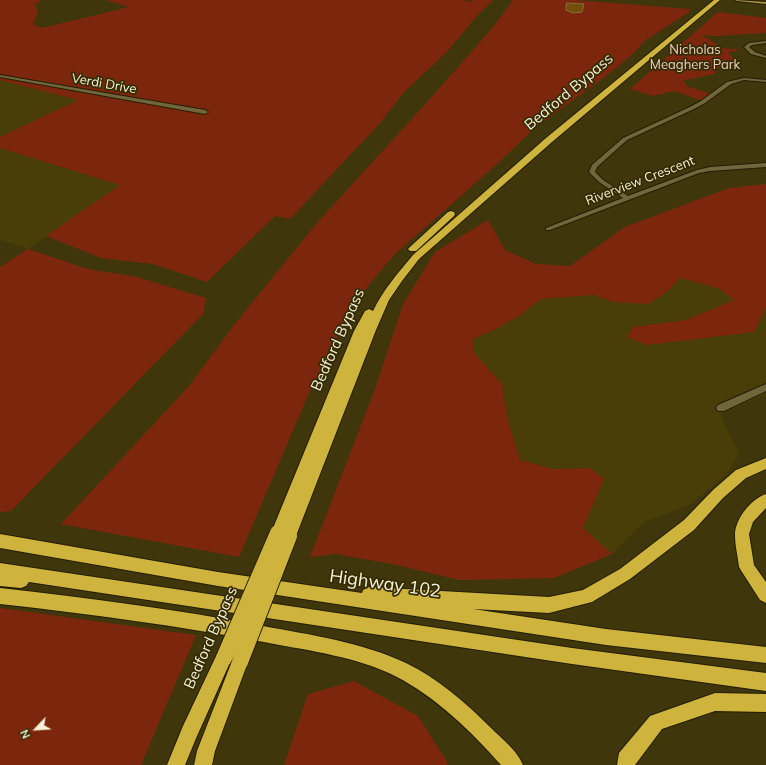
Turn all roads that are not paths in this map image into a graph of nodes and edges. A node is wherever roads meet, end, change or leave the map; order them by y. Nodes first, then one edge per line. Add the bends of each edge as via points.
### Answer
1 (737, 0) edge
2 (712, 1) edge
3 (766, 3) edge
4 (766, 42) edge
5 (766, 57) edge
6 (0, 76) edge
7 (766, 81) edge
8 (205, 112) dead end
9 (766, 165) edge
10 (627, 198) junction
11 (548, 229) dead end
12 (766, 387) edge
13 (721, 408) dead end
14 (766, 463) edge
15 (766, 500) edge
16 (283, 535) junction
17 (0, 541) edge
18 (0, 570) edge
19 (0, 579) edge
20 (77, 582) junction
21 (256, 585) junction
22 (286, 589) junction
23 (766, 594) edge
24 (0, 596) edge
25 (766, 655) edge
26 (232, 660) junction
27 (766, 682) edge
28 (766, 703) edge
29 (176, 765) edge
30 (203, 765) edge
31 (514, 765) edge
32 (626, 765) edge

1 - 3 main road
2 - 16 highway, Bedford Bypass via 440,234 398,279 384,300 370,330
4 - 5 street via 746,47 754,54
6 - 8 street, Verdi Drive
7 - 10 street via 751,79 729,83 692,108 624,139 594,166 592,172
9 - 10 street, Riverview Crescent via 697,172
10 - 11 street, Riverview Crescent
12 - 13 street
14 - 22 highway via 741,474 689,525 625,574 586,597 549,605
15 - 23 highway via 747,519 742,534 747,567
16 - 21 highway, Bedford Bypass, bridge
16 - 26 highway, Bedford Bypass, bridge
17 - 21 highway, Highway 102
18 - 20 highway
19 - 20 highway via 49,585
20 - 27 highway via 572,656
21 - 22 highway, Highway 102
21 - 26 highway, Bedford Bypass, bridge
22 - 25 highway, Highway 102 via 606,637
24 - 31 highway via 242,630 357,653 405,672 442,696 486,733
26 - 29 highway, Bedford Bypass via 189,732
26 - 30 highway, Bedford Bypass
28 - 32 highway via 715,702 656,722 626,760

